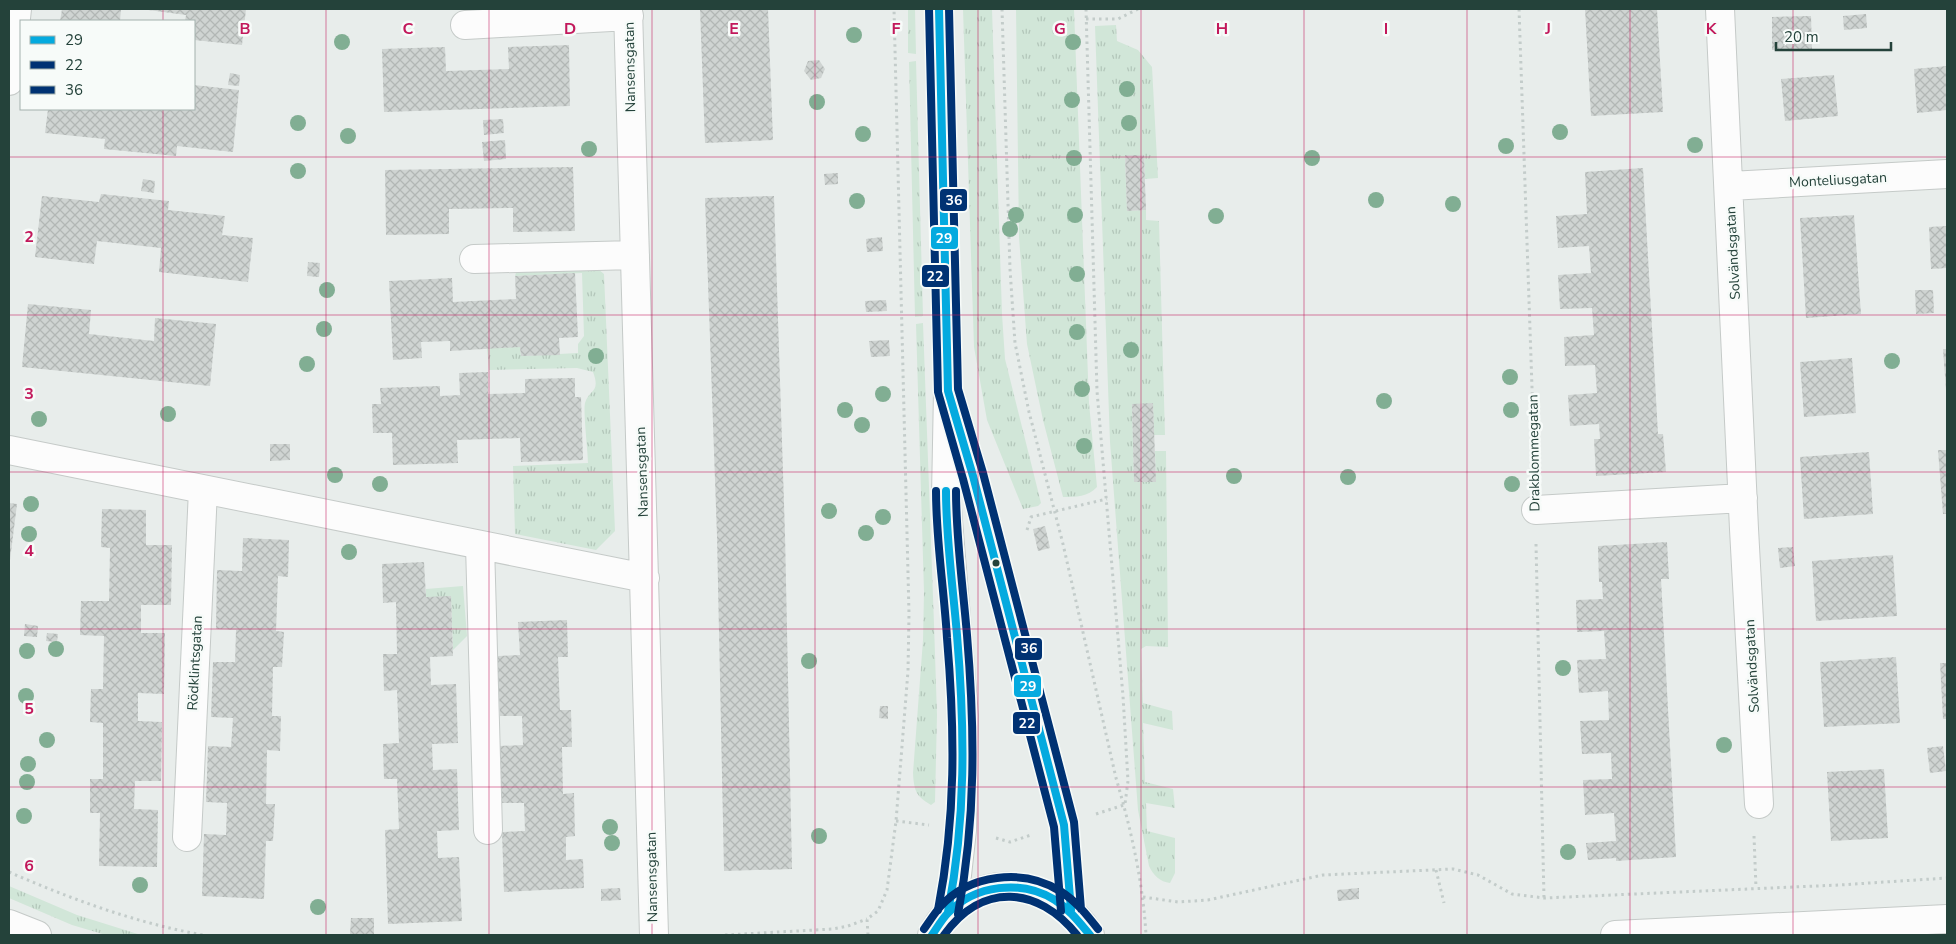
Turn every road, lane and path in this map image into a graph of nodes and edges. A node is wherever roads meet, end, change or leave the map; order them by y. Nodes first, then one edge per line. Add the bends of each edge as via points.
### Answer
1 (17, 9) edge
2 (894, 9) edge
3 (939, 9) edge
4 (1002, 9) edge
5 (1086, 9) edge
6 (1138, 9) edge
7 (1519, 9) edge
8 (1720, 9) edge
9 (628, 12) edge
10 (1086, 19) junction
11 (465, 25) dead end
12 (9, 82) edge
13 (1947, 174) edge
14 (1730, 186) junction
15 (635, 255) junction
16 (474, 258) dead end
17 (948, 391) junction
18 (9, 450) edge
19 (203, 490) junction
20 (1743, 498) junction
21 (1108, 499) junction
22 (1536, 510) junction
23 (1055, 511) junction
24 (1027, 530) dead end
25 (480, 545) junction
26 (645, 578) junction
27 (1760, 804) joint
28 (1124, 805) junction
29 (896, 821) junction
30 (1064, 824) junction
31 (488, 830) dead end
32 (962, 830) junction
33 (187, 837) dead end
34 (1436, 870) junction
35 (9, 872) edge
36 (1947, 878) edge
37 (1756, 888) junction
38 (1143, 896) junction
39 (1544, 898) junction
40 (1444, 903) dead end
41 (1070, 910) junction
42 (948, 912) junction
43 (867, 919) junction
44 (1947, 919) edge
45 (9, 924) edge
46 (37, 935) edge
47 (203, 935) edge
48 (654, 935) edge
49 (725, 935) edge
50 (868, 935) edge
51 (932, 935) edge
52 (1090, 935) edge
53 (1146, 935) edge
54 (1614, 935) edge

1 - 12 street
2 - 29 path via 909,614 908,671
3 - 17 street
4 - 23 path via 1015,343
5 - 10 path
6 - 10 path via 1118,19
7 - 22 path, Drakblommegatan
8 - 14 street, Solvändsgatan
9 - 11 street
9 - 15 street, Nansensgatan
10 - 21 path via 1098,391
13 - 14 street, Monteliusgatan
14 - 20 street, Solvändsgatan
15 - 16 street
15 - 26 street, Nansensgatan
17 - 30 street
17 - 32 street via 946,496 964,716
18 - 19 street
19 - 25 street
19 - 33 street, Rödklintsgatan
20 - 22 street
20 - 27 street, Solvändsgatan
21 - 23 path
21 - 28 path via 1127,772
22 - 39 path, Drakblommegatan
23 - 24 path via 1031,517
23 - 28 path
25 - 26 street
25 - 31 street
26 - 48 street, Nansensgatan
27 - 37 path via 1754,816
28 - 30 path
28 - 38 path
29 - 32 path
29 - 43 path via 887,890 878,911
30 - 32 path via 1010,842
30 - 41 street
32 - 42 street via 957,875
34 - 38 path via 1323,875 1189,902
34 - 39 path via 1453,868 1478,875 1512,894
34 - 40 path
35 - 47 path via 139,920
36 - 37 path
37 - 39 path
38 - 53 path
41 - 42 street via 1055,898 1037,891 999,887 963,900
41 - 52 street
42 - 51 street
43 - 49 path via 833,929
43 - 50 path
44 - 54 street
45 - 46 street

